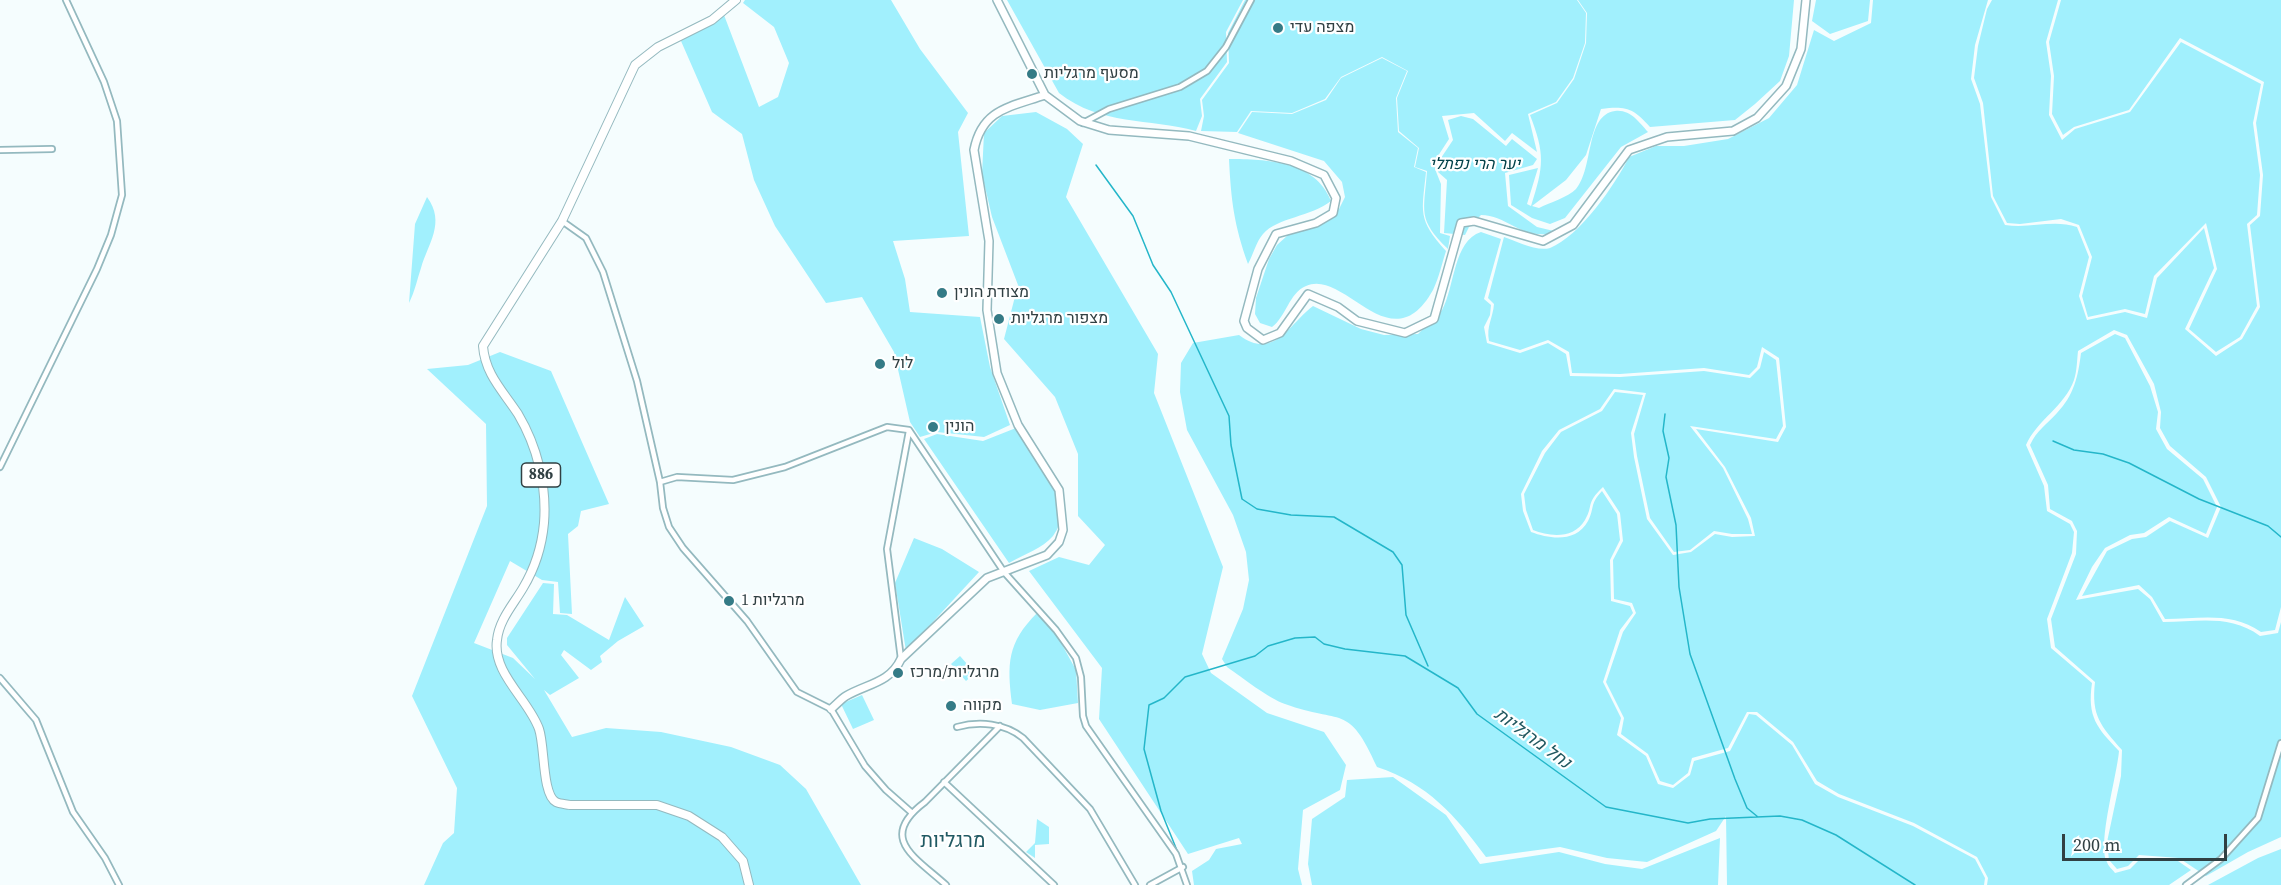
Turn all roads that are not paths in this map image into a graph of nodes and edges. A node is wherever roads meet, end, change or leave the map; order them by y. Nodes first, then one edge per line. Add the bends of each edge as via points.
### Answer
1 (66, 0) edge
2 (736, 0) edge
3 (997, 0) edge
4 (1251, 0) edge
5 (1806, 0) edge
6 (1045, 95) junction
7 (1083, 123) junction
8 (52, 149) dead end
9 (0, 150) edge
10 (562, 221) junction
11 (909, 430) junction
12 (0, 467) edge
13 (660, 482) junction
14 (1004, 572) junction
15 (901, 659) junction
16 (0, 678) edge
17 (831, 709) junction
18 (1000, 726) junction
19 (957, 727) dead end
20 (2281, 742) edge
21 (944, 782) junction
22 (911, 812) junction
23 (1183, 867) junction
24 (119, 885) edge
25 (749, 885) edge
26 (946, 885) edge
27 (1054, 885) edge
28 (1135, 885) edge
29 (1150, 885) edge
30 (1187, 885) edge
31 (2186, 885) edge

1 - 12 street via 104,82 117,121 122,195 97,269
2 - 10 main road, 886 via 712,20 658,47 635,65
3 - 6 main road
4 - 7 street via 1226,47 1207,71 1180,87 1109,109
5 - 7 main road via 1801,49 1786,86 1757,118 1733,131 1667,137 1629,150 1573,225 1543,241 1474,221 1461,223 1434,319 1405,333 1357,321 1338,307 1308,294 1280,333 1263,340 1247,328 1244,321 1258,269 1276,234 1316,223 1333,213 1336,198 1324,175 1291,161 1189,136 1109,130
6 - 7 main road
6 - 14 main road via 992,114 977,136 976,171 989,242 987,310 997,374 1018,425 1059,490 1063,525 1059,542 1047,555
8 - 9 street
10 - 13 street via 586,238 603,272 637,381
10 - 25 main road, 886 via 483,346 489,374 519,416 533,444 544,510 543,534 535,562 499,628 497,656 540,730 548,793 556,802 657,805 689,816 722,837 743,861
11 - 13 street via 887,427 785,467 741,479 708,481 677,477
11 - 14 street
11 - 15 street via 887,549
13 - 17 street via 669,526 682,548 747,621 797,692
14 - 15 main road via 987,578
14 - 23 street via 1076,658 1086,726
15 - 17 main road via 893,673 845,696
16 - 24 street via 36,720 73,812
17 - 22 street via 865,766
18 - 19 street
18 - 21 street
18 - 28 street via 1023,738 1090,809
20 - 31 street via 2258,818 2221,859
21 - 22 street
21 - 27 street
22 - 26 street via 901,831 903,843
23 - 29 street
23 - 30 street

